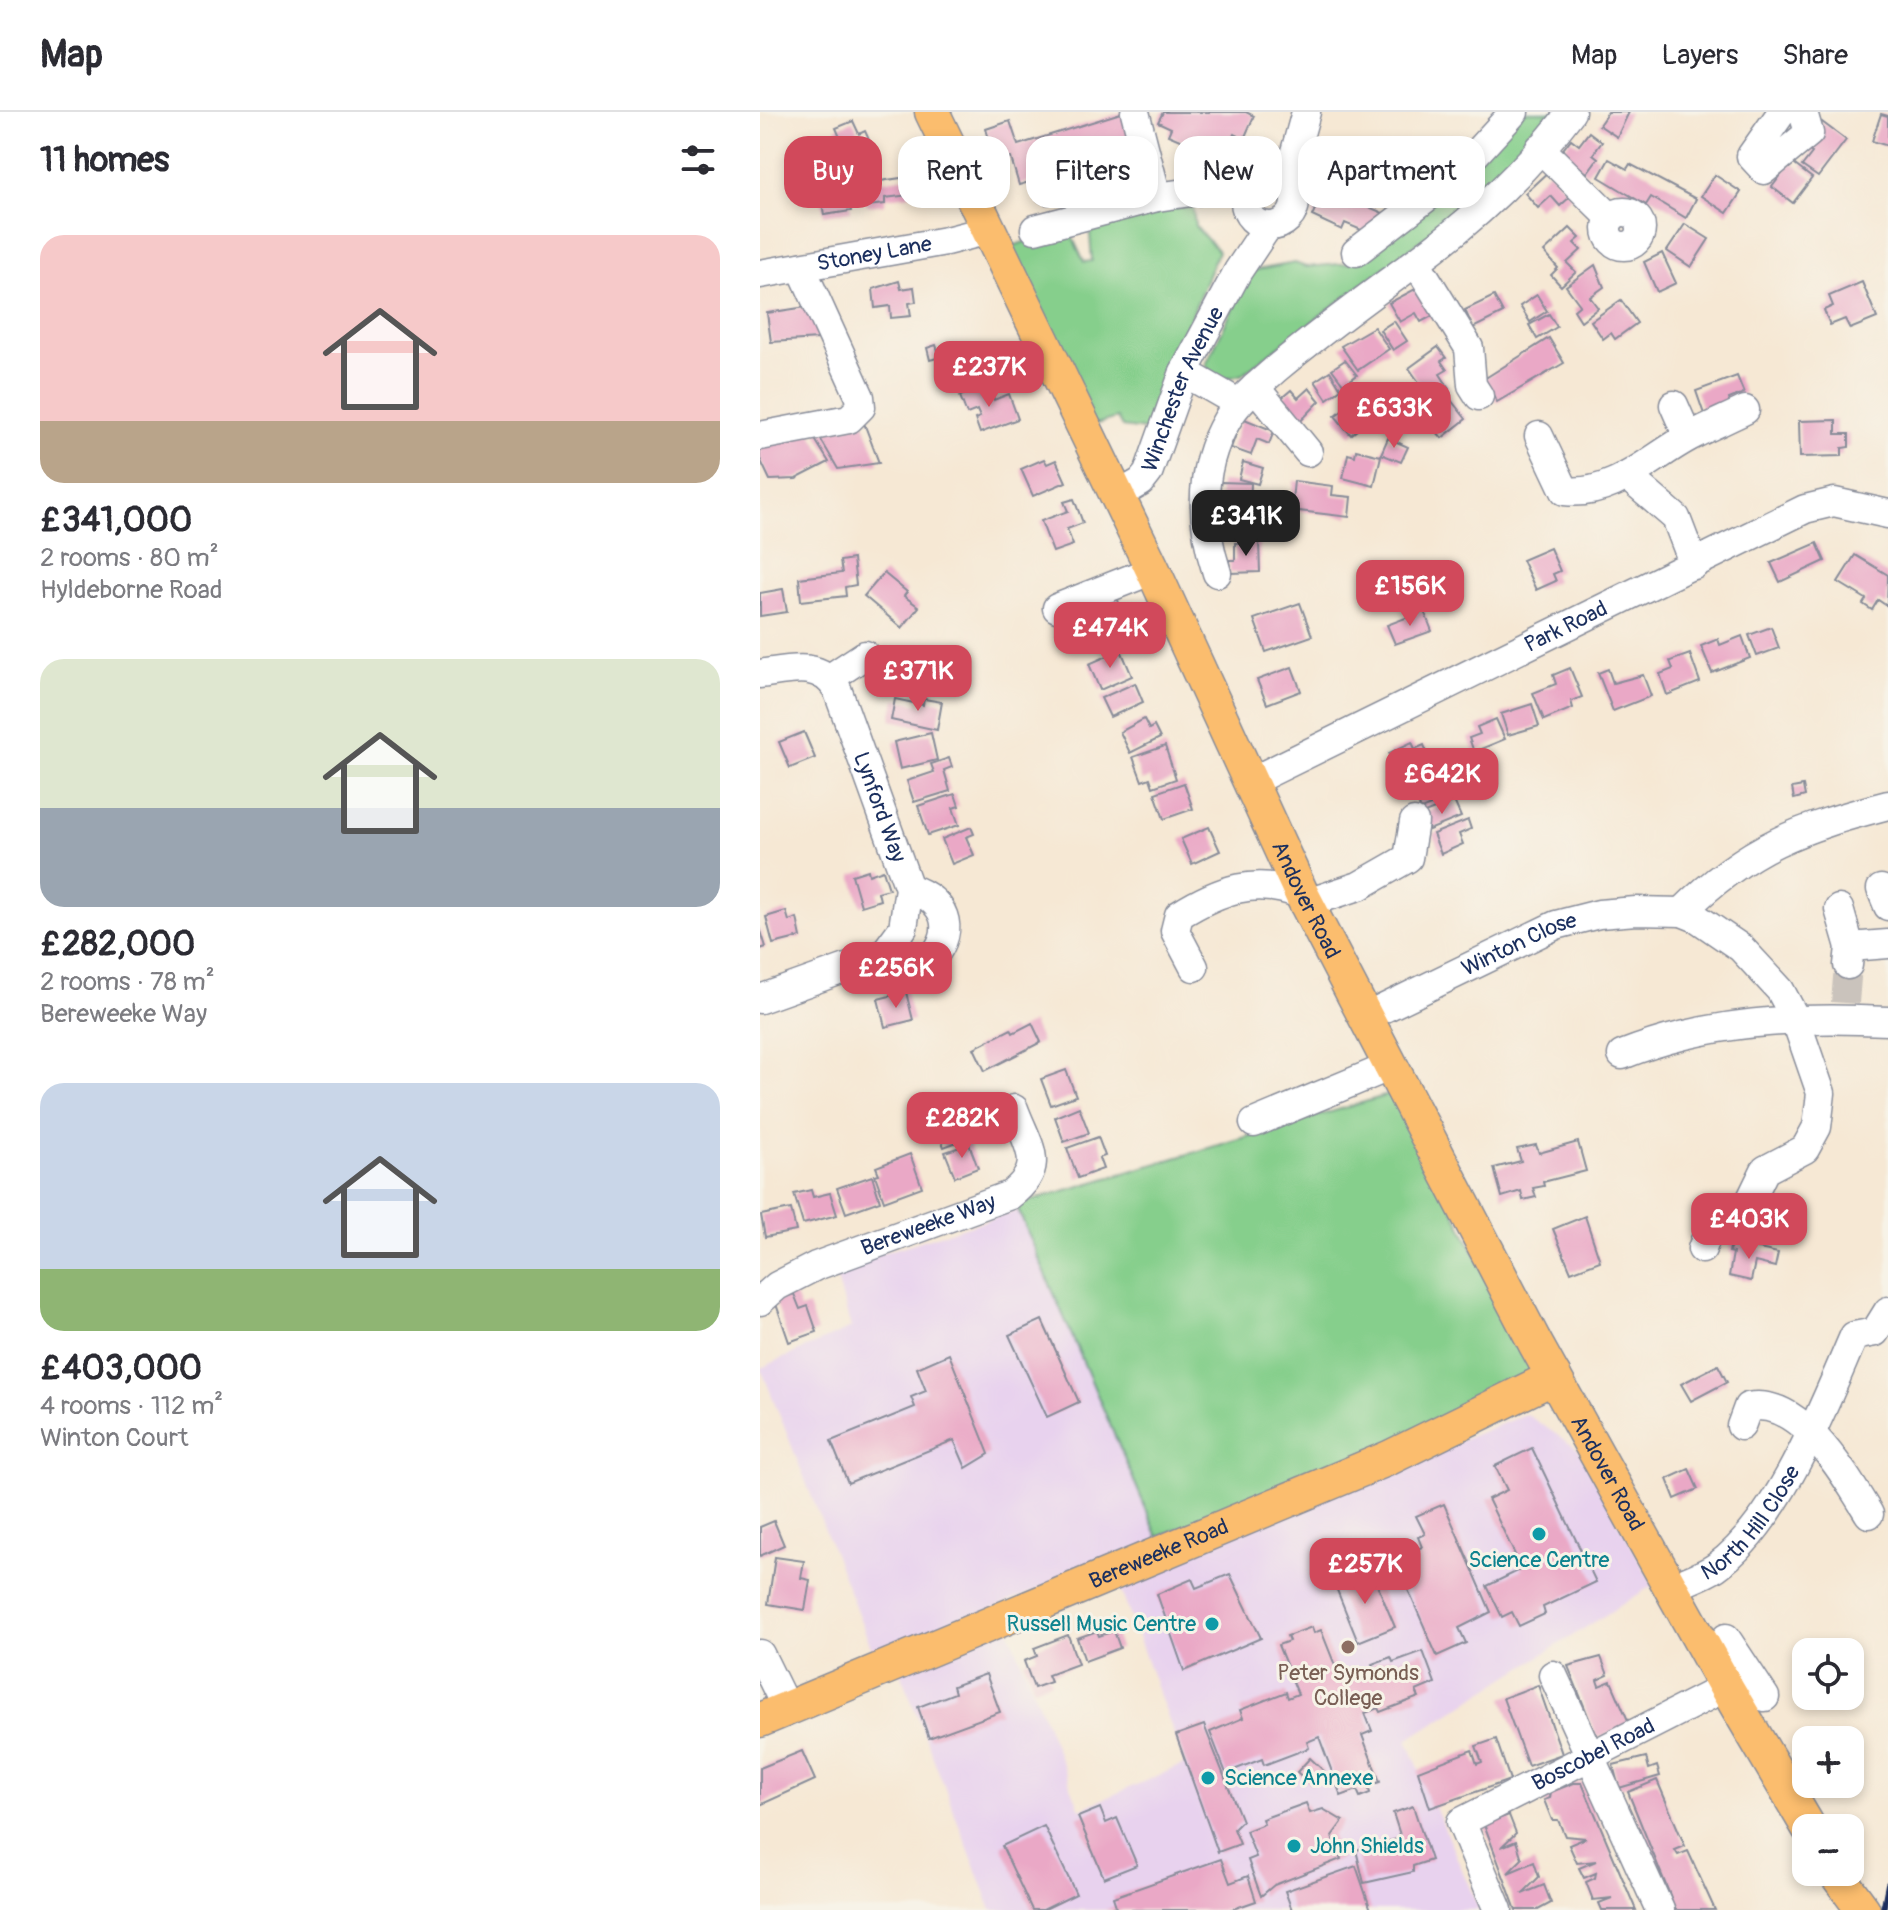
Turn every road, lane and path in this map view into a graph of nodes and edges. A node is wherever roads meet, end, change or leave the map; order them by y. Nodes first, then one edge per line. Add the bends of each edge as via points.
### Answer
1 (932, 112) edge
2 (1135, 112) edge
3 (1514, 112) edge
4 (1571, 112) edge
5 (1782, 112) edge
6 (1803, 112) edge
7 (1314, 115) edge
8 (1141, 136) edge
9 (1540, 148) junction
10 (1282, 164) edge
11 (1106, 208) edge
12 (1257, 208) edge
13 (1097, 210) joint
14 (1035, 229) dead end
15 (989, 230) junction
16 (1356, 252) dead end
17 (1628, 257) dead end
18 (1416, 262) junction
19 (801, 267) junction
20 (760, 274) edge
21 (1184, 372) junction
22 (1246, 395) junction
23 (1479, 396) dead end
24 (1674, 405) dead end
25 (1745, 410) dead end
26 (760, 436) edge
27 (1539, 436) dead end
28 (1688, 437) junction
29 (1308, 452) dead end
30 (1627, 476) junction
31 (1117, 496) junction
32 (1886, 507) edge
33 (1694, 565) junction
34 (1153, 570) junction
35 (1217, 573) dead end
36 (1057, 608) dead end
37 (865, 655) dead end
38 (760, 674) edge
39 (830, 678) junction
40 (1250, 782) junction
41 (1888, 805) edge
42 (1414, 822) dead end
43 (909, 888) junction
44 (1305, 899) junction
45 (1839, 909) dead end
46 (1682, 912) junction
47 (1888, 944) edge
48 (883, 955) junction
49 (1194, 967) dead end
50 (760, 999) edge
51 (1366, 1017) junction
52 (1795, 1018) junction
53 (1888, 1021) edge
54 (1622, 1055) dead end
55 (1391, 1066) junction
56 (1014, 1109) dead end
57 (1254, 1123) dead end
58 (1702, 1249) dead end
59 (760, 1301) edge
60 (1888, 1311) edge
61 (1554, 1377) junction
62 (1741, 1426) dead end
63 (1811, 1435) junction
64 (1869, 1514) dead end
65 (1671, 1588) junction
66 (760, 1654) edge
67 (1727, 1662) junction
68 (1553, 1675) dead end
69 (1765, 1697) dead end
70 (773, 1714) edge
71 (1591, 1758) junction
72 (1802, 1814) edge
73 (1498, 1910) edge
74 (1660, 1910) edge

1 - 15 main road, Andover Road
2 - 8 street
3 - 16 street via 1456,175
4 - 9 street
5 - 6 street via 1751,156 1764,170 1809,133
7 - 10 street, Winchester Avenue
9 - 17 street via 1611,218 1625,212 1638,219 1640,235
9 - 18 street via 1511,181
11 - 13 street
12 - 21 street, Winchester Avenue via 1238,271
13 - 14 street
15 - 19 street, Stoney Lane
15 - 31 main road, Andover Road
18 - 22 street via 1330,323
18 - 23 street via 1469,348 1472,385
19 - 20 street, Stoney Lane
19 - 26 street via 861,407 849,419
21 - 22 street
21 - 31 street, Winchester Avenue via 1148,473
22 - 29 street
22 - 35 street via 1216,445 1204,493 1205,537
24 - 28 street
25 - 28 street
27 - 30 street via 1565,491 1582,493
28 - 30 street
30 - 33 street via 1676,518
31 - 34 main road, Andover Road
32 - 33 street, Park Road via 1834,502 1805,509
33 - 40 street, Park Road
34 - 36 street
34 - 40 main road, Andover Road
37 - 39 street
38 - 39 street via 805,668
39 - 43 street, Lynford Way
40 - 44 main road, Andover Road
41 - 46 street via 1800,829 1745,857
42 - 44 street via 1408,858 1359,886
43 - 48 street, Lynford Way via 903,928
43 - 48 street, Lynford Way via 936,903 948,920 947,932 932,958 905,962
44 - 49 street via 1288,889 1241,886 1179,915 1175,931
44 - 51 main road, Andover Road
45 - 47 street via 1849,956
46 - 51 street, Winton Close via 1599,914 1556,925
46 - 52 street via 1741,948 1780,990
48 - 50 street, Lynford Way
51 - 55 main road, Andover Road
52 - 53 street via 1844,1011
52 - 54 street via 1667,1037
52 - 58 street via 1821,1093 1817,1127 1805,1149 1765,1170 1748,1205 1711,1224
55 - 57 street
55 - 61 main road, Andover Road
56 - 59 street, Bereweeke Way via 1034,1164 1029,1181 1010,1195 816,1266
60 - 63 street, North Hill Close via 1875,1332 1854,1336
61 - 65 main road, Andover Road
61 - 70 main road, Bereweeke Road via 1376,1464
62 - 63 street, North Hill Close via 1748,1407 1764,1403 1788,1411
63 - 64 street, North Hill Close
63 - 65 street, North Hill Close via 1750,1536 1714,1568
65 - 67 main road, Andover Road
66 - 70 street
67 - 69 street, Andover Road
67 - 71 street, Boscobel Road
67 - 72 main road, Andover Road
68 - 71 street
71 - 73 street, Boscobel Road via 1461,1822
71 - 74 street

